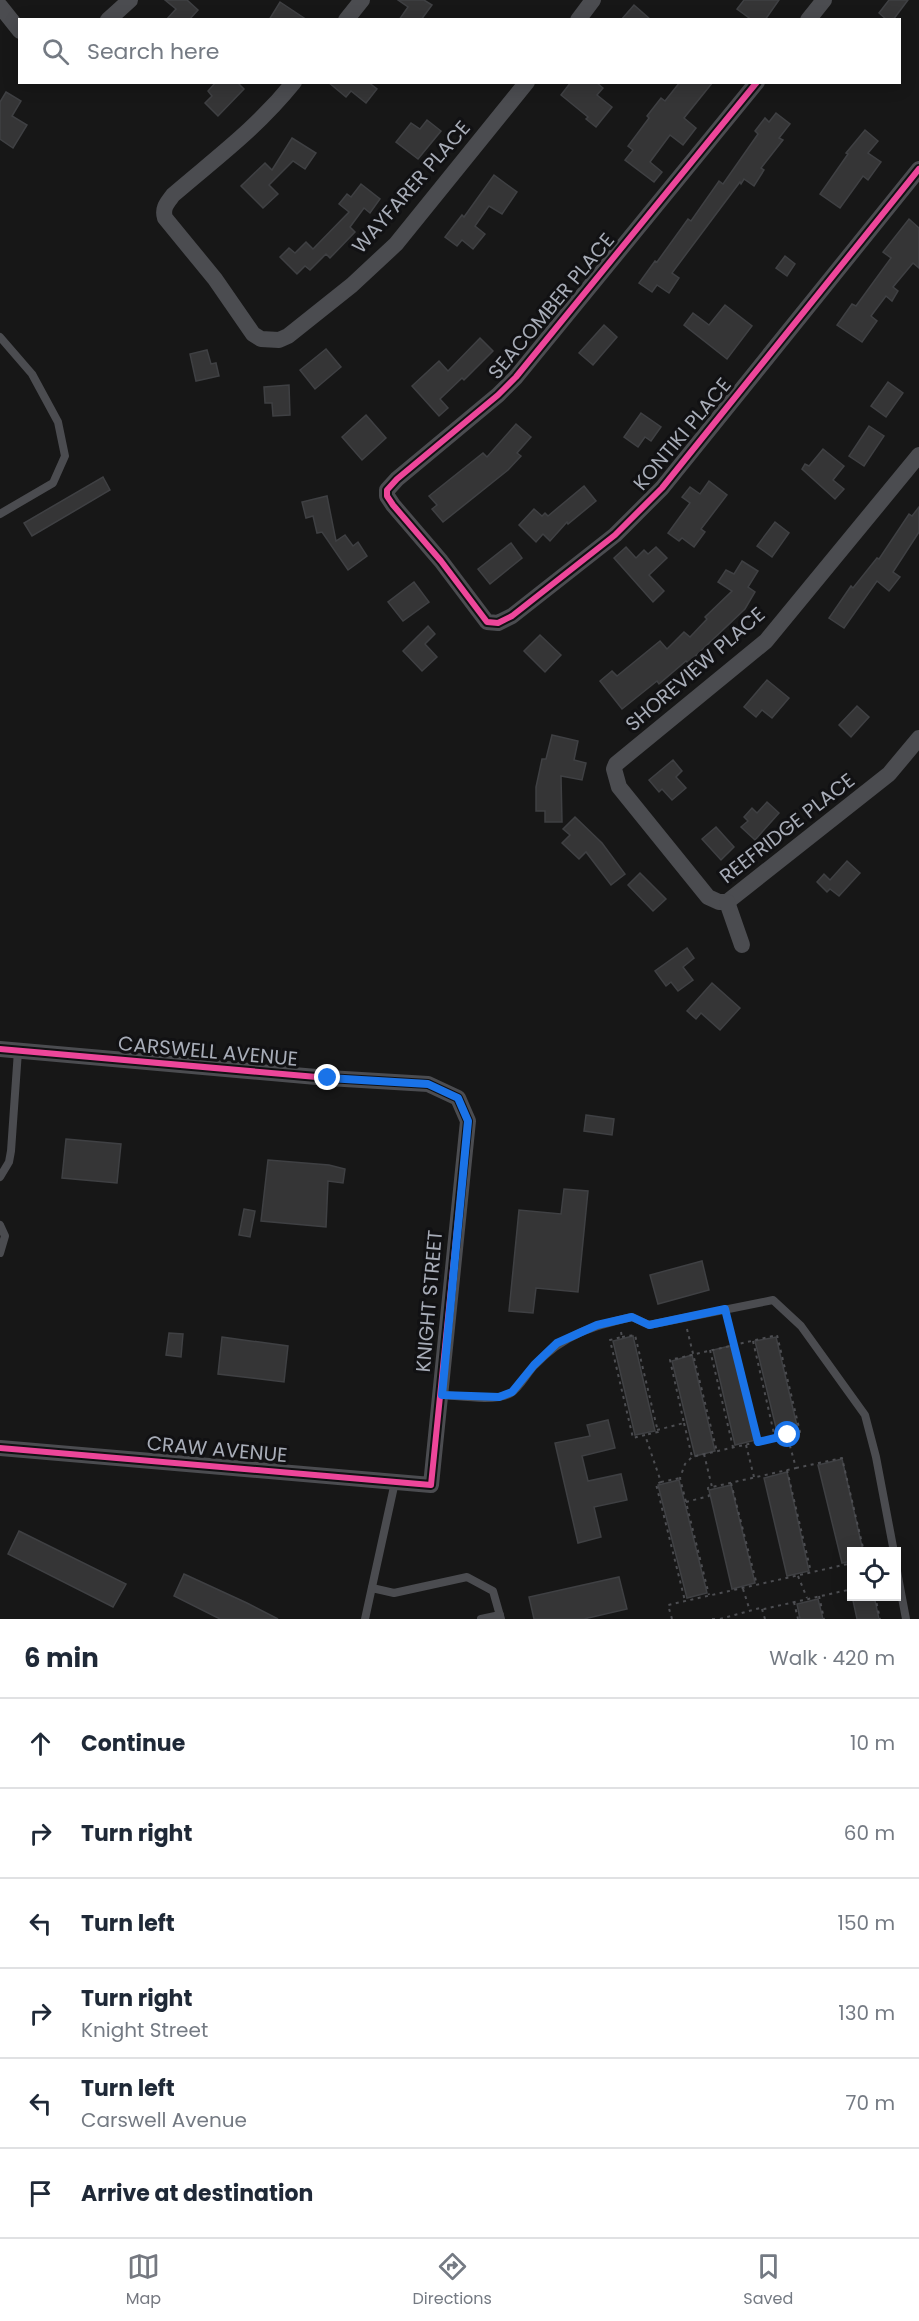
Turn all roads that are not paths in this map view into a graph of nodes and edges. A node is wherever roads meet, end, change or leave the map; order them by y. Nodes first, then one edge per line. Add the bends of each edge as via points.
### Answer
1 (362, 0) edge
2 (593, 0) edge
3 (824, 0) edge
4 (0, 6) edge
5 (348, 18) edge
6 (580, 18) edge
7 (810, 18) edge
8 (18, 28) edge
9 (292, 84) edge
10 (524, 84) edge
11 (755, 84) edge
12 (919, 169) edge
13 (0, 337) edge
14 (919, 455) edge
15 (0, 514) edge
16 (441, 561) joint
17 (919, 738) edge
18 (657, 833) joint
19 (727, 902) junction
20 (741, 945) dead end
21 (0, 1049) edge
22 (18, 1051) junction
23 (468, 1121) joint
24 (0, 1177) edge
25 (0, 1225) edge
26 (0, 1253) edge
27 (442, 1395) junction
28 (0, 1448) edge
29 (396, 1482) junction
30 (431, 1485) joint
31 (893, 1547) edge
32 (372, 1588) junction
33 (901, 1590) edge
34 (500, 1617) edge
35 (365, 1619) edge
36 (481, 1619) edge
37 (906, 1619) edge

1 - 5 street
2 - 6 street
3 - 7 street
4 - 8 street
9 - 10 street, WAYFARER PLACE via 231,148 172,195 164,212 253,334 270,341 288,336 396,244
11 - 16 street, SEACOMBER PLACE via 516,377 387,490 393,505
12 - 16 street, KONTIKI PLACE via 662,488 615,535 498,623 487,622
13 - 15 lane via 32,374 58,422 65,456 53,483
14 - 18 street, SHOREVIEW PLACE via 766,641 616,764 615,777 620,787
17 - 19 street, REEFRIDGE PLACE via 889,774
18 - 19 street, REEFRIDGE PLACE via 708,897
19 - 20 street
21 - 22 street, CARSWELL AVENUE
22 - 23 street, CARSWELL AVENUE via 428,1084 458,1098
22 - 24 lane via 11,1150
23 - 27 street, KNIGHT STREET
25 - 26 lane via 5,1236
27 - 30 street, KNIGHT STREET
27 - 31 lane via 499,1397 512,1392 557,1343 597,1325 632,1317 649,1325 773,1300 801,1326 865,1415
28 - 29 street, CRAW AVENUE
29 - 30 street, CRAW AVENUE
29 - 32 lane
32 - 34 lane via 393,1593 467,1577 493,1591
32 - 35 lane
33 - 37 lane
34 - 36 lane

